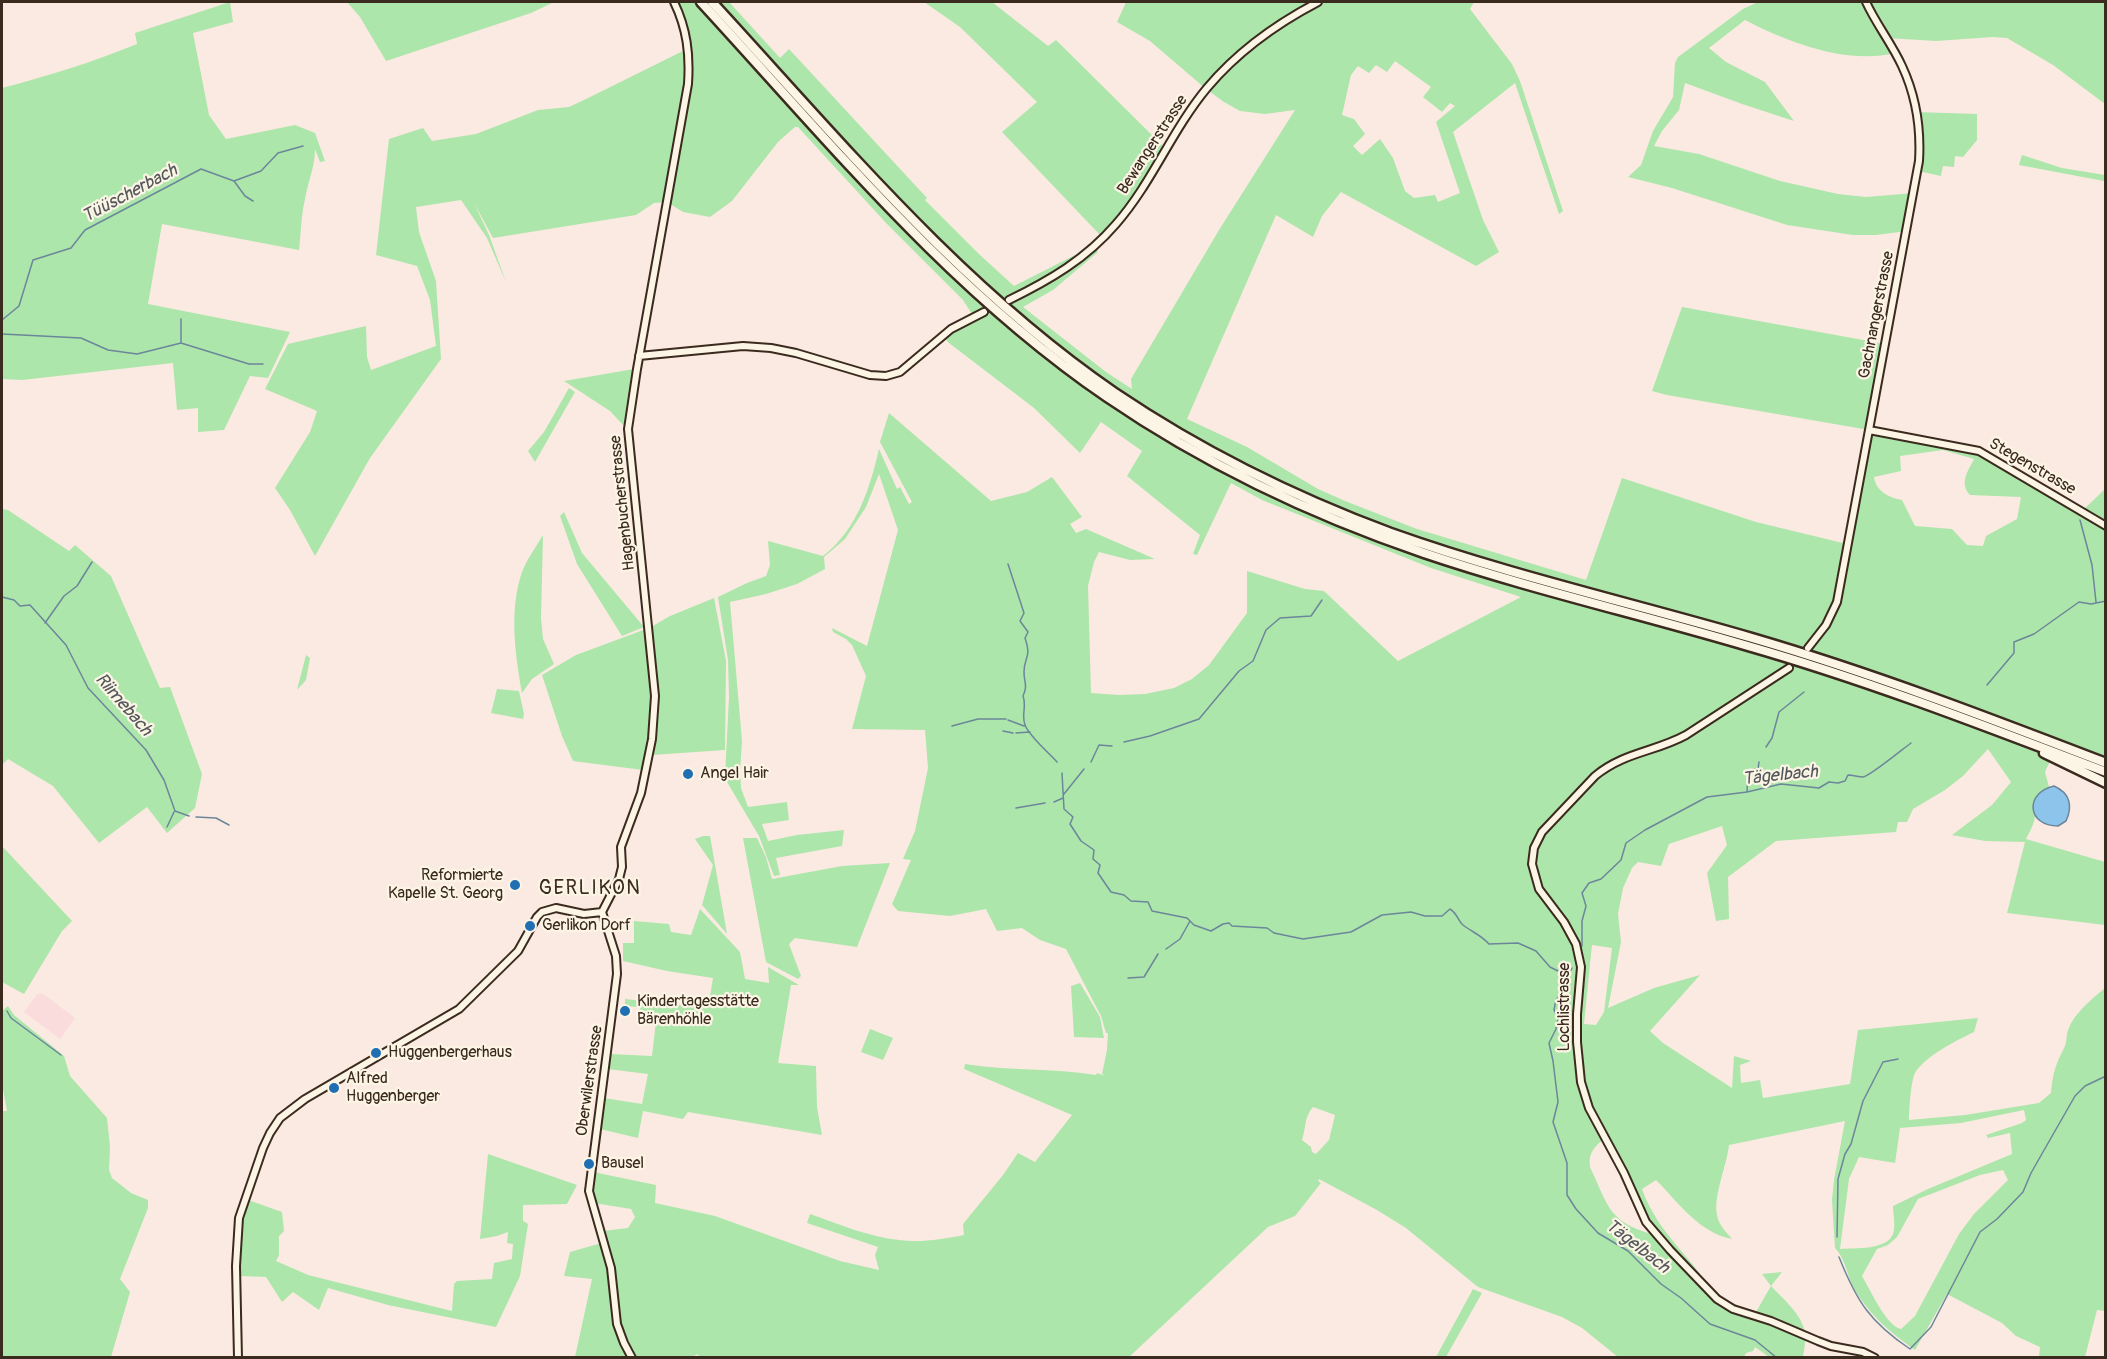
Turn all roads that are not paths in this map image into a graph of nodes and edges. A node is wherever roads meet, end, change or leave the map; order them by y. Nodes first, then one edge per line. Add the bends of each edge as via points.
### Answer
1 (674, 2) edge
2 (701, 2) edge
3 (712, 2) edge
4 (1318, 2) edge
5 (1866, 2) edge
6 (1009, 300) dead end
7 (984, 312) dead end
8 (639, 356) junction
9 (1869, 430) junction
10 (2106, 525) edge
11 (1808, 648) dead end
12 (1789, 668) dead end
13 (2012, 736) junction
14 (2106, 763) edge
15 (2106, 772) edge
16 (2106, 783) edge
17 (602, 912) junction
18 (238, 1358) edge
19 (632, 1358) edge
20 (1875, 1358) edge

1 - 8 street, Hagenbucherstrasse via 690,51 686,102
2 - 13 highway via 883,202 979,296 1082,379 1208,459 1313,511 1422,552 1795,660
3 - 14 highway via 889,197 986,291 1089,374 1216,454 1309,500 1419,542 1816,657
4 - 6 street, Bewangerstrasse via 1251,44 1217,77 1188,112 1118,223 1094,248 1072,266
5 - 9 street, Gachnangerstrasse via 1902,65 1918,126 1918,171
7 - 8 street via 951,328 900,372 886,376 771,348 743,346
8 - 17 street, Hagenbucherstrasse via 628,429 649,626 654,717 641,793 621,847 619,879
9 - 10 street, Stegenstrasse via 1979,451
9 - 11 street, Gachnangerstrasse via 1837,602 1818,638
12 - 20 street, Lochlistrasse via 1686,735 1622,758 1595,776 1537,839 1533,874 1576,944 1581,967 1577,1042 1584,1095 1646,1222 1703,1287 1733,1309 1824,1344
13 - 15 highway
13 - 16 highway
17 - 18 street via 584,914 556,908 543,912 518,951 459,1009 305,1099 280,1118 263,1148 239,1218
17 - 19 street, Oberwilerstrasse via 616,956 617,974 589,1191 611,1268 617,1324

